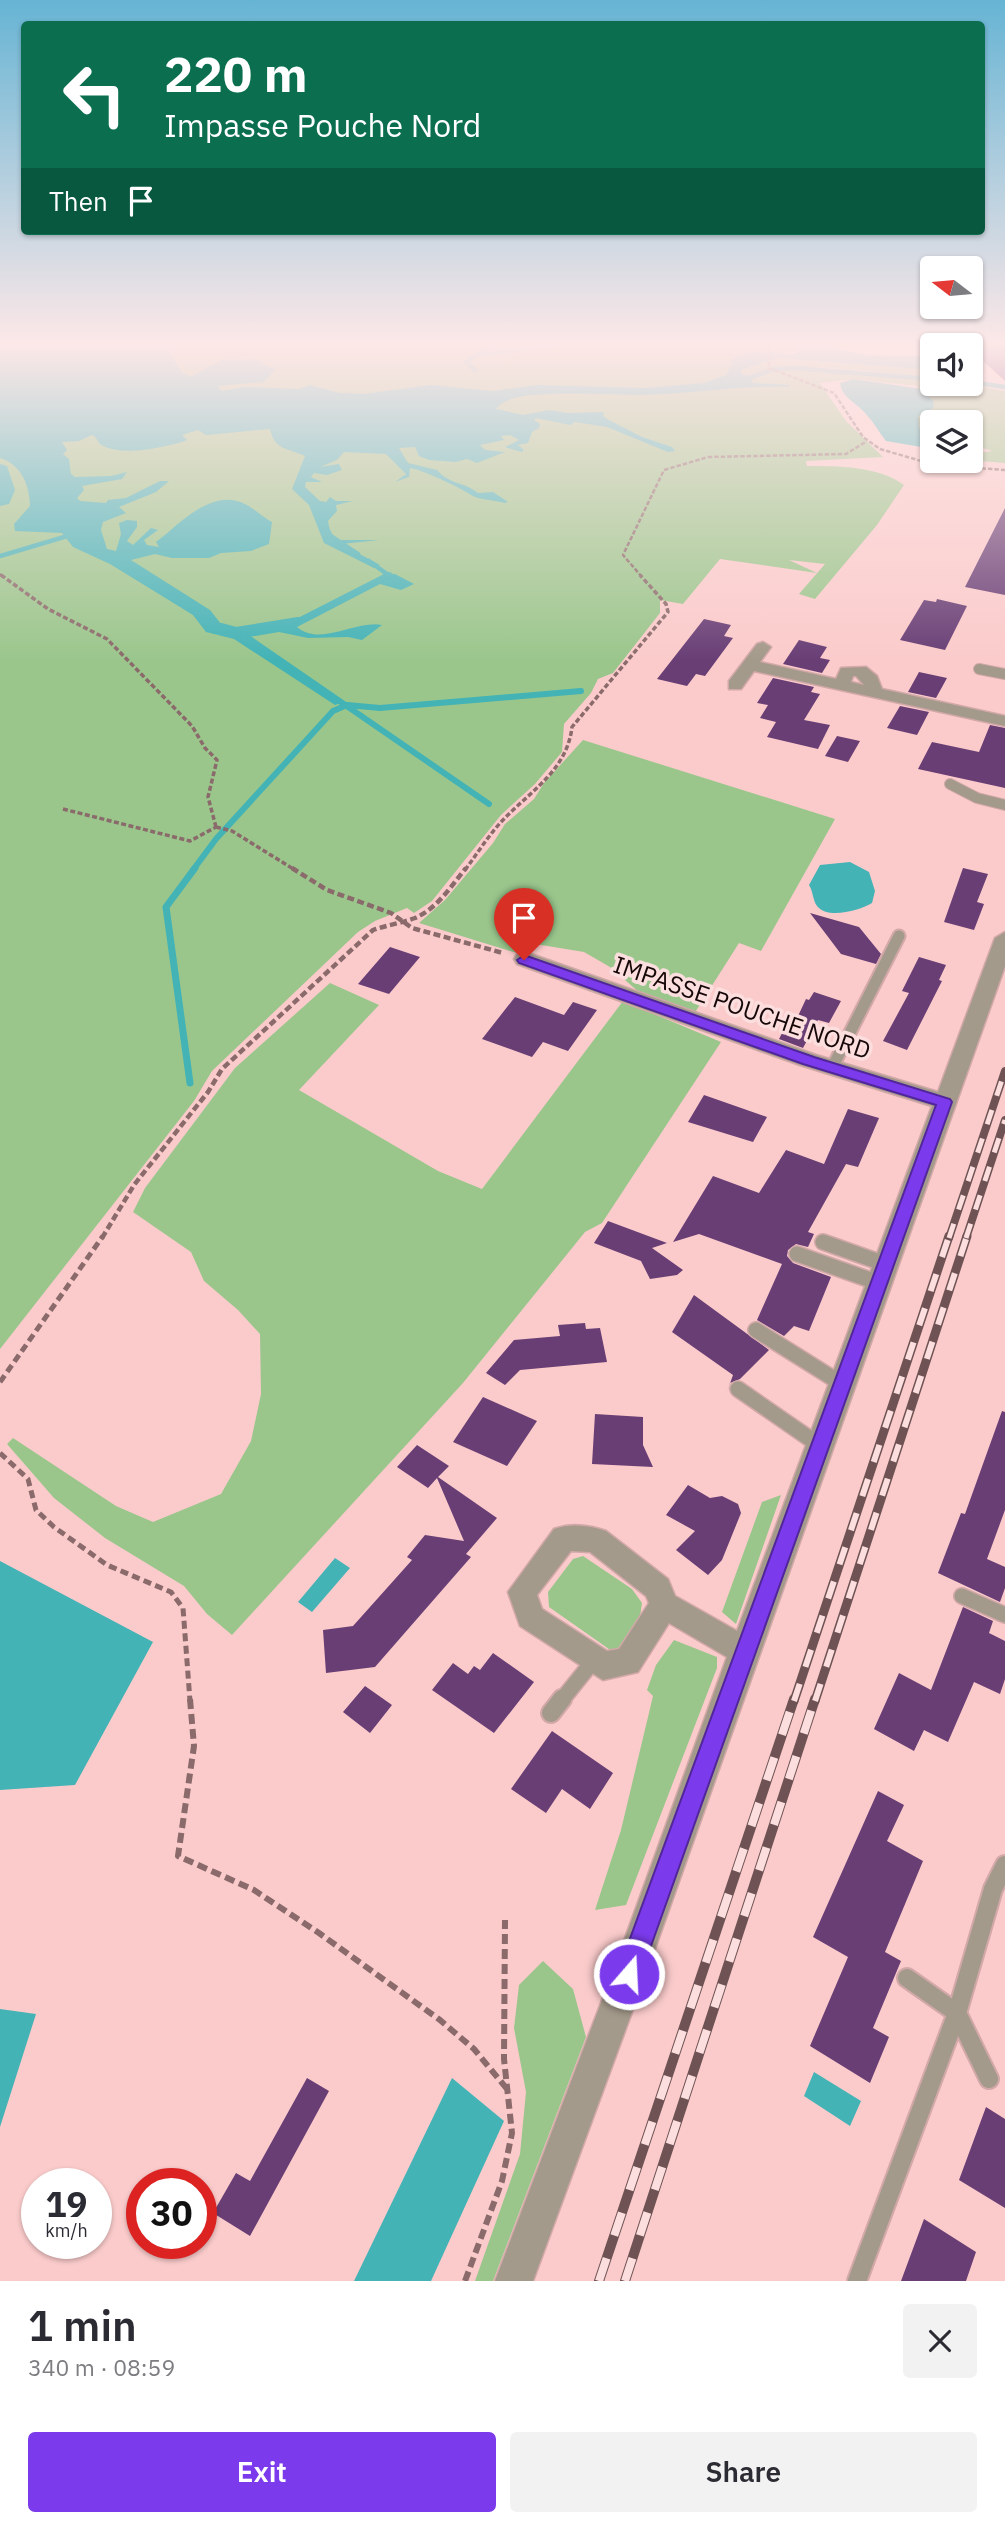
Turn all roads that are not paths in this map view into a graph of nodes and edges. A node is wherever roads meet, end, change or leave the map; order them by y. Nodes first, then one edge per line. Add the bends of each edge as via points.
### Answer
1 (763, 648) dead end
2 (750, 665) junction
3 (979, 668) dead end
4 (1005, 674) edge
5 (735, 685) dead end
6 (1005, 721) edge
7 (950, 784) dead end
8 (1005, 805) edge
9 (900, 936) dead end
10 (1005, 938) edge
11 (524, 960) road end
12 (832, 1068) junction
13 (945, 1102) junction
14 (823, 1242) dead end
15 (797, 1254) dead end
16 (882, 1273) junction
17 (756, 1330) dead end
18 (842, 1384) junction
19 (738, 1389) dead end
20 (819, 1445) junction
21 (962, 1596) dead end
22 (664, 1605) junction
23 (1005, 1615) edge
24 (744, 1651) junction
25 (594, 1660) junction
26 (551, 1713) dead end
27 (1005, 1865) edge
28 (907, 1978) dead end
29 (957, 2013) junction
30 (989, 2078) dead end
31 (514, 2281) edge
32 (857, 2281) edge

1 - 2 street
2 - 5 street
2 - 6 street
3 - 4 lane
7 - 8 lane
9 - 12 lane
10 - 13 street
11 - 12 street, IMPASSE POUCHE NORD
12 - 13 street, IMPASSE POUCHE NORD
13 - 16 street
14 - 16 lane
15 - 16 lane
16 - 18 street
17 - 18 lane
18 - 20 street
19 - 20 lane
20 - 24 street
21 - 23 lane
22 - 24 street
22 - 25 street via 628,1662 603,1666
22 - 25 street via 658,1588 596,1541 564,1538 522,1592 530,1617
24 - 31 street
25 - 26 lane
27 - 29 lane via 993,1889
28 - 29 lane
29 - 30 lane
29 - 32 lane

